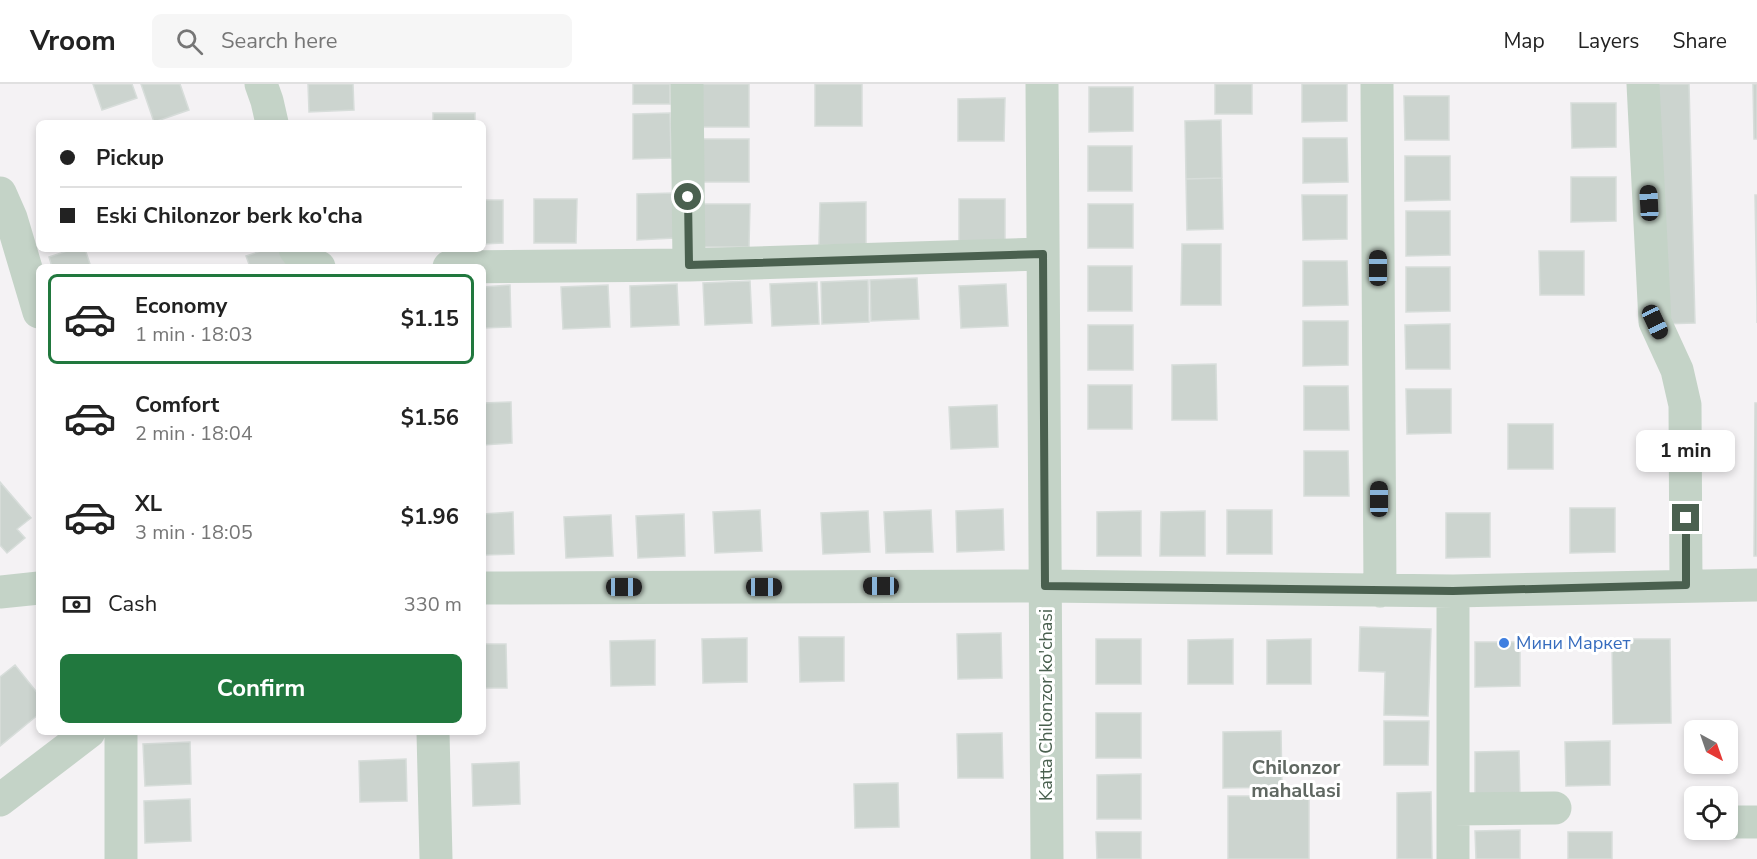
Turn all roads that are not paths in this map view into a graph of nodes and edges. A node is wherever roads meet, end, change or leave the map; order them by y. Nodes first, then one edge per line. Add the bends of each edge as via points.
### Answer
1 (687, 84) edge
2 (1042, 84) edge
3 (1377, 84) edge
4 (1643, 84) edge
5 (4, 212) edge
6 (297, 252) edge
7 (1043, 254) junction
8 (312, 264) edge
9 (689, 265) junction
10 (486, 267) edge
11 (36, 303) edge
12 (1686, 585) junction
13 (1757, 585) edge
14 (1045, 586) junction
15 (36, 588) edge
16 (486, 588) edge
17 (1380, 591) junction
18 (1453, 591) junction
19 (0, 592) edge
20 (84, 735) edge
21 (121, 735) edge
22 (433, 735) edge
23 (0, 800) edge
24 (1555, 808) dead end
25 (1453, 809) junction
26 (121, 859) edge
27 (436, 859) edge
28 (1047, 859) edge
29 (1453, 859) edge

1 - 9 street
2 - 7 street, Katta Chilonzor ko'chasi
3 - 17 street
4 - 12 street via 1655,322 1677,370 1686,405
5 - 11 street
6 - 8 street
7 - 9 street
7 - 14 street, Katta Chilonzor ko'chasi
9 - 10 street
12 - 13 street
12 - 18 street
14 - 16 street
14 - 17 street
14 - 28 street, Katta Chilonzor ko'chasi
15 - 19 street
17 - 18 street
18 - 25 street
20 - 23 street
21 - 26 street
22 - 27 street
24 - 25 street
25 - 29 street

